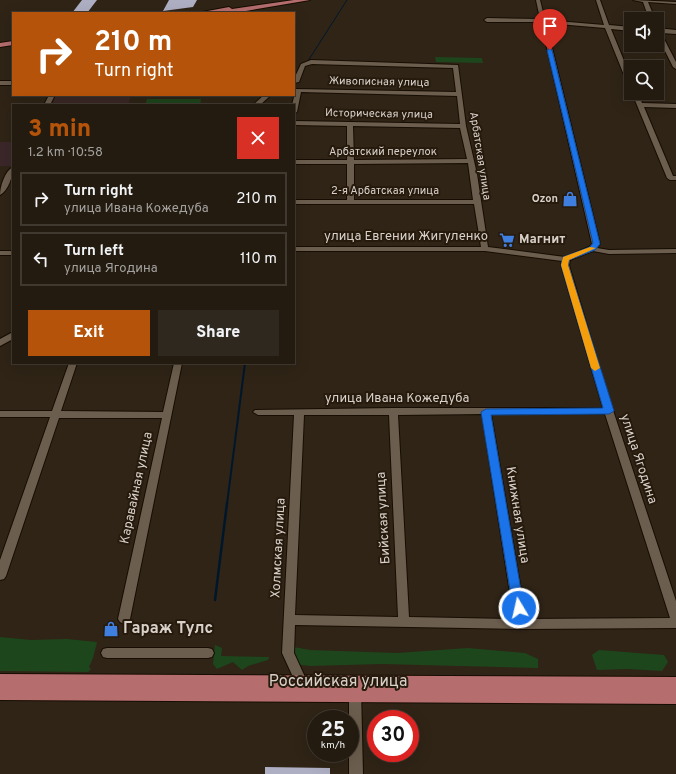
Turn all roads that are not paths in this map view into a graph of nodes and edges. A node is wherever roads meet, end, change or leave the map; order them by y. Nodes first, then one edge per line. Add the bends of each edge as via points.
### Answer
1 (266, 0) edge
2 (307, 0) edge
3 (538, 0) edge
4 (598, 0) edge
5 (635, 0) edge
6 (644, 1) edge
7 (676, 3) edge
8 (224, 12) edge
9 (649, 12) edge
10 (487, 20) dead end
11 (543, 22) junction
12 (607, 26) junction
13 (624, 28) edge
14 (664, 31) edge
15 (676, 32) edge
16 (12, 40) edge
17 (0, 42) edge
18 (12, 43) edge
19 (664, 44) edge
20 (0, 45) edge
21 (676, 67) edge
22 (624, 68) edge
23 (295, 81) edge
24 (0, 83) edge
25 (12, 83) edge
26 (460, 94) junction
27 (267, 96) edge
28 (638, 100) edge
29 (257, 104) edge
30 (641, 105) junction
31 (295, 106) edge
32 (676, 106) edge
33 (295, 123) edge
34 (350, 124) junction
35 (463, 126) junction
36 (472, 161) junction
37 (295, 162) edge
38 (350, 162) junction
39 (12, 171) edge
40 (673, 178) edge
41 (0, 193) edge
42 (295, 202) edge
43 (351, 202) junction
44 (477, 202) junction
45 (295, 248) edge
46 (592, 248) junction
47 (485, 249) junction
48 (676, 251) edge
49 (0, 253) edge
50 (12, 253) edge
51 (566, 259) junction
52 (12, 336) edge
53 (0, 343) edge
54 (73, 364) edge
55 (178, 364) edge
56 (393, 411) junction
57 (609, 411) junction
58 (258, 412) dead end
59 (299, 412) junction
60 (486, 412) junction
61 (0, 414) edge
62 (55, 415) junction
63 (166, 415) junction
64 (0, 576) edge
65 (676, 618) edge
66 (124, 619) dead end
67 (290, 620) junction
68 (404, 622) junction
69 (676, 623) edge
70 (521, 624) junction
71 (107, 653) dead end
72 (208, 653) dead end
73 (0, 681) edge
74 (299, 683) junction
75 (674, 686) edge
76 (355, 689) junction
77 (0, 693) edge
78 (356, 774) edge

1 - 8 main road
2 - 8 main road
3 - 11 street
4 - 12 street
5 - 6 street
6 - 7 street
6 - 9 street
10 - 11 street
11 - 12 street
11 - 46 street via 596,244
12 - 13 street
12 - 22 street
14 - 15 street
16 - 17 main road
18 - 20 main road
19 - 21 street
23 - 26 street, Арбатская улица via 303,65 311,62 456,66
24 - 25 street
26 - 31 street, Живописная улица via 298,90
26 - 35 street, Арбатская улица
27 - 29 street
28 - 30 street
30 - 32 street
30 - 40 street
33 - 34 street, Историческая улица
34 - 35 street, Историческая улица
34 - 38 street
35 - 36 street, Арбатская улица
36 - 38 street, Арбатский переулок
36 - 44 street, Арбатская улица
37 - 38 street, Арбатский переулок
38 - 43 street
39 - 41 street
42 - 43 street, 2-я Арбатская улица
43 - 44 street, 2-я Арбатская улица
44 - 47 street, Арбатская улица
45 - 47 street, улица Евгении Жигуленко
46 - 48 street via 609,252
46 - 51 street
47 - 51 street, улица Евгении Жигуленко
49 - 50 street
51 - 57 street, улица Ягодина via 564,265
52 - 53 street
54 - 62 street
55 - 63 street, Каравайная улица
56 - 59 street, улица Ивана Кожедуба
56 - 60 street, улица Ивана Кожедуба
56 - 68 street, Бийская улица
57 - 60 street, улица Ивана Кожедуба
57 - 65 street, улица Ягодина
58 - 59 street, улица Ивана Кожедуба
59 - 67 street, Холмская улица
60 - 70 street, Книжная улица
61 - 62 street
62 - 63 street
62 - 64 street
63 - 66 street, Каравайная улица
67 - 68 street
67 - 74 street, Холмская улица via 288,653 299,677
68 - 70 street
69 - 70 street
71 - 72 street
73 - 74 main road, Российская улица
74 - 76 main road, Российская улица
75 - 76 main road, Российская улица
76 - 77 main road, Российская улица
76 - 78 street

